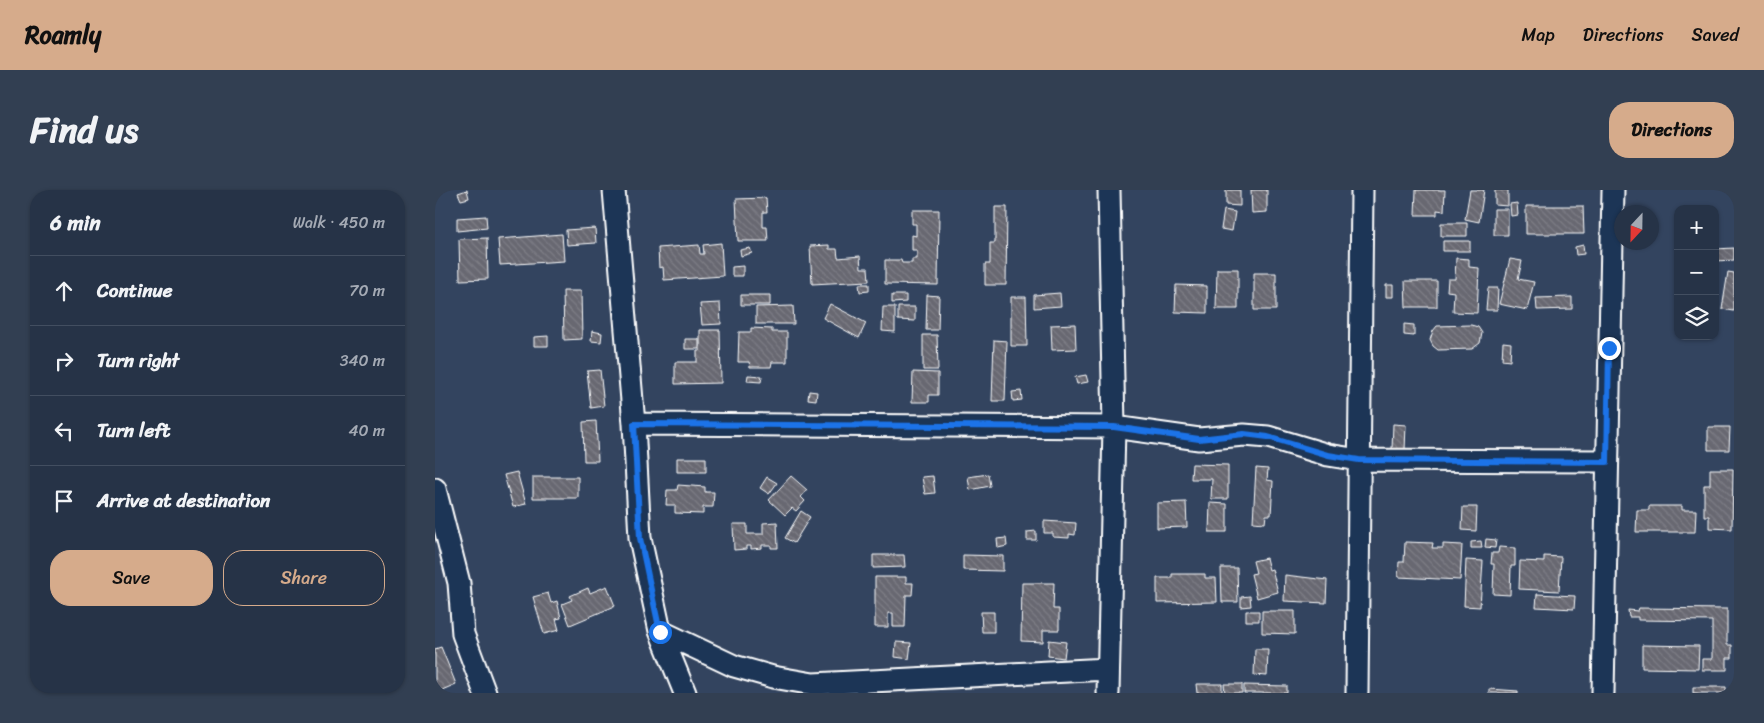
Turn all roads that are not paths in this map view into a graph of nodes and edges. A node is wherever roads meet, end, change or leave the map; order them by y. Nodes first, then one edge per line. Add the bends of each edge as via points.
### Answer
1 (614, 190) edge
2 (1109, 190) edge
3 (1361, 190) edge
4 (1613, 190) edge
5 (634, 424) junction
6 (1114, 427) junction
7 (1359, 460) junction
8 (1607, 462) junction
9 (435, 489) edge
10 (660, 632) junction
11 (1108, 670) junction
12 (485, 693) edge
13 (685, 693) edge
14 (1108, 693) edge
15 (1357, 693) edge
16 (1603, 693) edge

1 - 5 street
2 - 6 street
3 - 7 street
4 - 8 street
5 - 6 street
5 - 10 street via 640,538
6 - 7 street via 1199,439 1244,434 1268,437 1328,455
6 - 11 street
7 - 8 street
7 - 15 street
8 - 16 street
9 - 12 street via 459,583 463,634
10 - 11 street via 734,666 813,684
10 - 13 street
11 - 14 street

